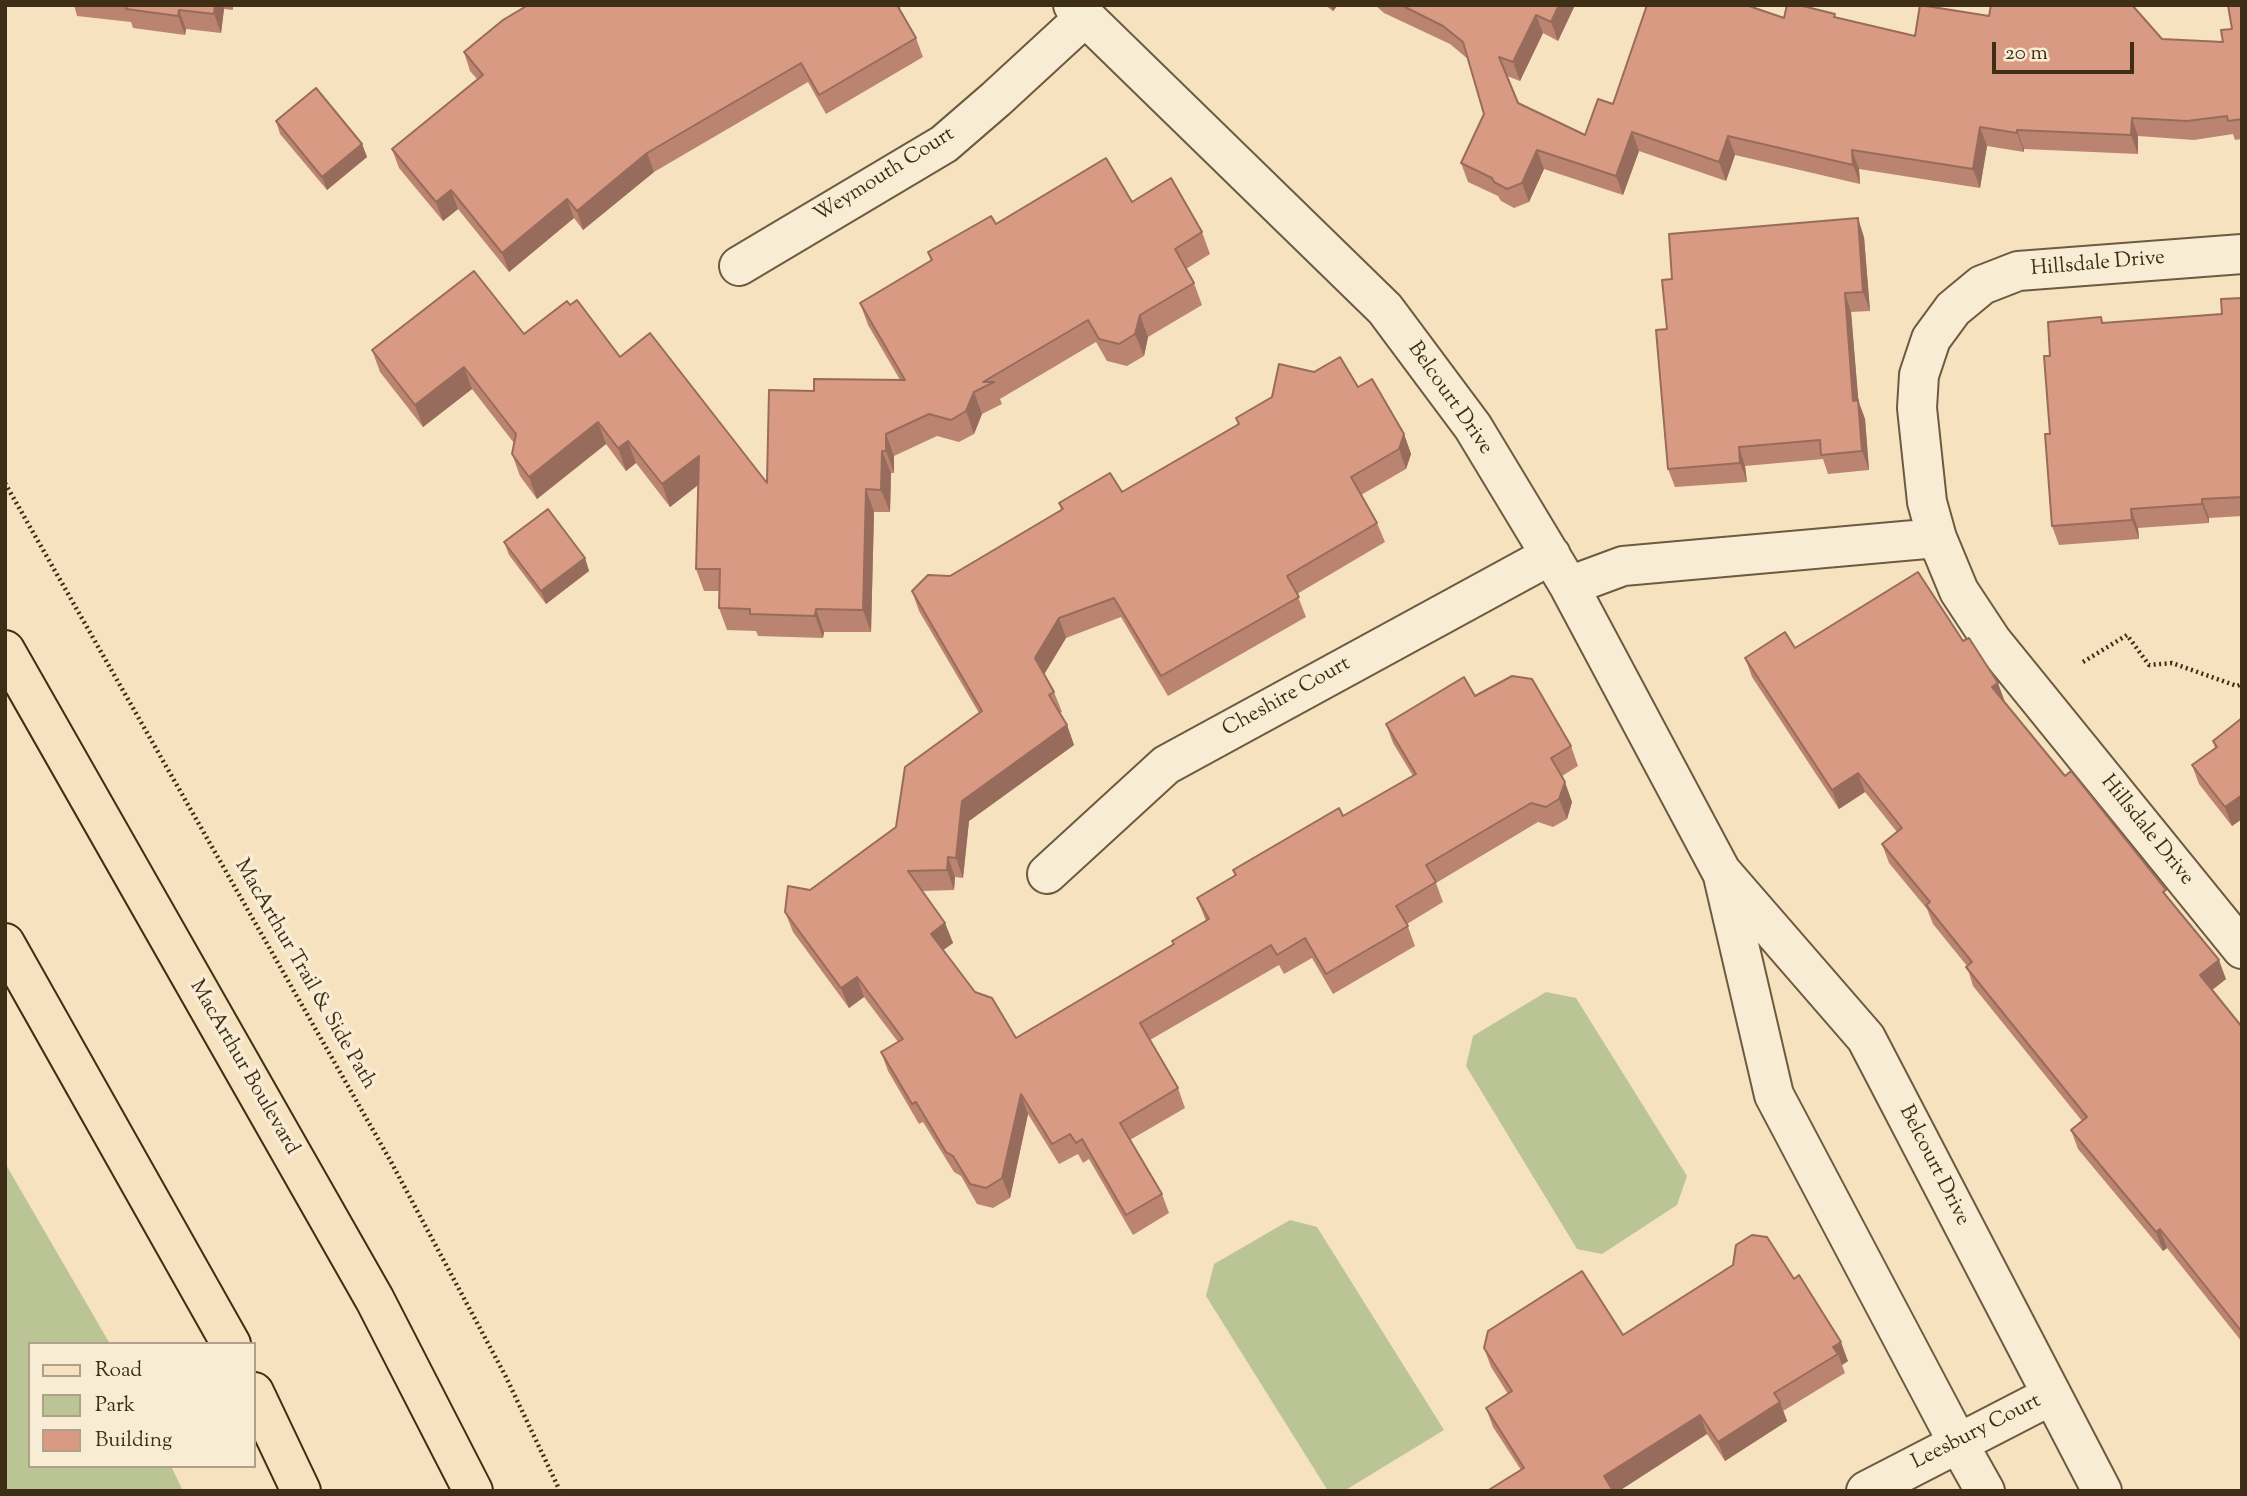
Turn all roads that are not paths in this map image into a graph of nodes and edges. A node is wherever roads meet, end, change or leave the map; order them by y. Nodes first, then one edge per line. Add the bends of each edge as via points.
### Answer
1 (1079, 11) edge
2 (2242, 254) edge
3 (738, 266) dead end
4 (1937, 538) junction
5 (1560, 570) junction
6 (5, 650) edge
7 (1721, 871) junction
8 (1047, 874) dead end
9 (5, 943) edge
10 (2242, 949) edge
11 (229, 1342) edge
12 (2052, 1395) junction
13 (256, 1396) edge
14 (1958, 1443) junction
15 (301, 1491) edge
16 (473, 1491) edge
17 (1866, 1491) edge
18 (1985, 1491) edge
19 (2102, 1491) edge

1 - 3 street, Weymouth Court via 996,99 944,144
1 - 5 street, Belcourt Drive via 1385,309 1472,427
2 - 4 street, Hillsdale Drive via 2018,271 1982,285 1953,309 1931,339 1919,375 1917,408 1927,502
4 - 5 street
4 - 10 street, Hillsdale Drive via 1959,591 1992,641
5 - 7 street, Belcourt Drive
5 - 8 street, Cheshire Court via 1166,765
6 - 16 main road, MacArthur Boulevard via 375,1300
7 - 12 street, Belcourt Drive via 1866,1038
7 - 14 street, Belcourt Drive via 1774,1095
9 - 11 main road
12 - 14 street, Leesbury Court
12 - 19 street, Belcourt Drive
13 - 15 main road
14 - 17 street, Leesbury Court
14 - 18 street, Belcourt Drive

